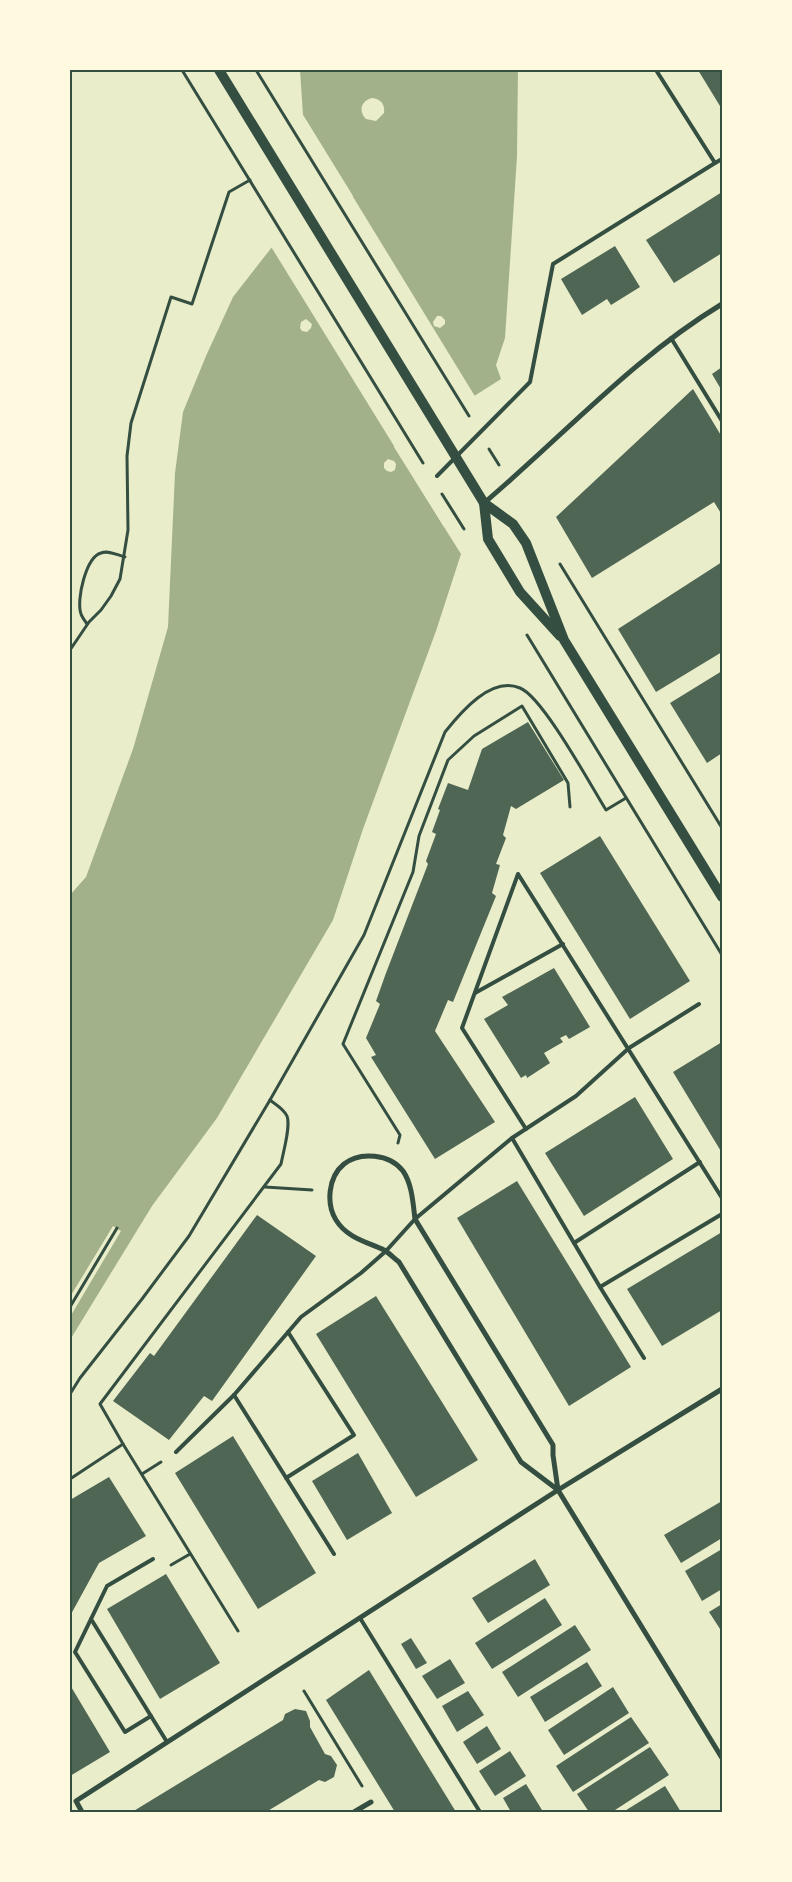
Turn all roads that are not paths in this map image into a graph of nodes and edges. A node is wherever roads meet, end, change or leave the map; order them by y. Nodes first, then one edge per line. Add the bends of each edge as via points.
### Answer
1 (219, 70) edge
2 (656, 70) edge
3 (722, 158) edge
4 (715, 163) junction
5 (722, 304) edge
6 (671, 338) junction
7 (722, 421) edge
8 (437, 476) dead end
9 (484, 503) junction
10 (564, 640) junction
11 (722, 897) edge
12 (563, 944) junction
13 (474, 993) junction
14 (699, 1004) dead end
15 (629, 1048) junction
16 (526, 1129) junction
17 (512, 1138) junction
18 (700, 1162) junction
19 (722, 1198) edge
20 (722, 1214) edge
21 (415, 1219) junction
22 (574, 1243) junction
23 (386, 1251) junction
24 (600, 1287) junction
25 (288, 1332) junction
26 (644, 1358) dead end
27 (722, 1389) edge
28 (234, 1395) junction
29 (176, 1452) dead end
30 (286, 1478) junction
31 (558, 1490) junction
32 (334, 1554) dead end
33 (153, 1559) dead end
34 (360, 1618) junction
35 (91, 1619) junction
36 (151, 1716) junction
37 (168, 1742) junction
38 (722, 1758) edge
39 (371, 1802) road end
40 (82, 1812) edge
41 (354, 1812) edge
42 (480, 1812) edge

1 - 9 main road
2 - 4 lane
3 - 4 lane
4 - 8 lane via 553,264 530,382
5 - 6 street
6 - 7 lane
6 - 9 street via 626,374
9 - 10 main road via 513,524 526,543
9 - 10 main road via 488,539 520,592
10 - 11 main road
12 - 13 lane
12 - 13 lane via 518,874
12 - 15 lane
13 - 16 lane via 462,1028
14 - 15 lane
15 - 16 lane via 576,1096
15 - 18 lane
16 - 17 lane
17 - 21 lane
17 - 22 lane
18 - 19 lane
18 - 22 lane
20 - 24 lane
21 - 23 lane
21 - 23 street via 410,1188 403,1171 393,1162 380,1157 355,1158 343,1165 334,1177 330,1191 330,1206 336,1220 345,1232
21 - 31 street via 553,1445
22 - 24 lane
23 - 25 lane via 301,1317
23 - 31 street via 399,1262 521,1462
24 - 26 lane
25 - 28 lane
25 - 30 lane via 354,1435
27 - 31 street
28 - 29 lane
28 - 30 lane
30 - 32 lane
31 - 34 street
31 - 38 street
33 - 35 lane via 108,1586
34 - 37 street
34 - 42 lane
35 - 36 lane
35 - 36 lane via 75,1652 125,1732
36 - 37 lane
37 - 40 street via 76,1801
39 - 41 street

